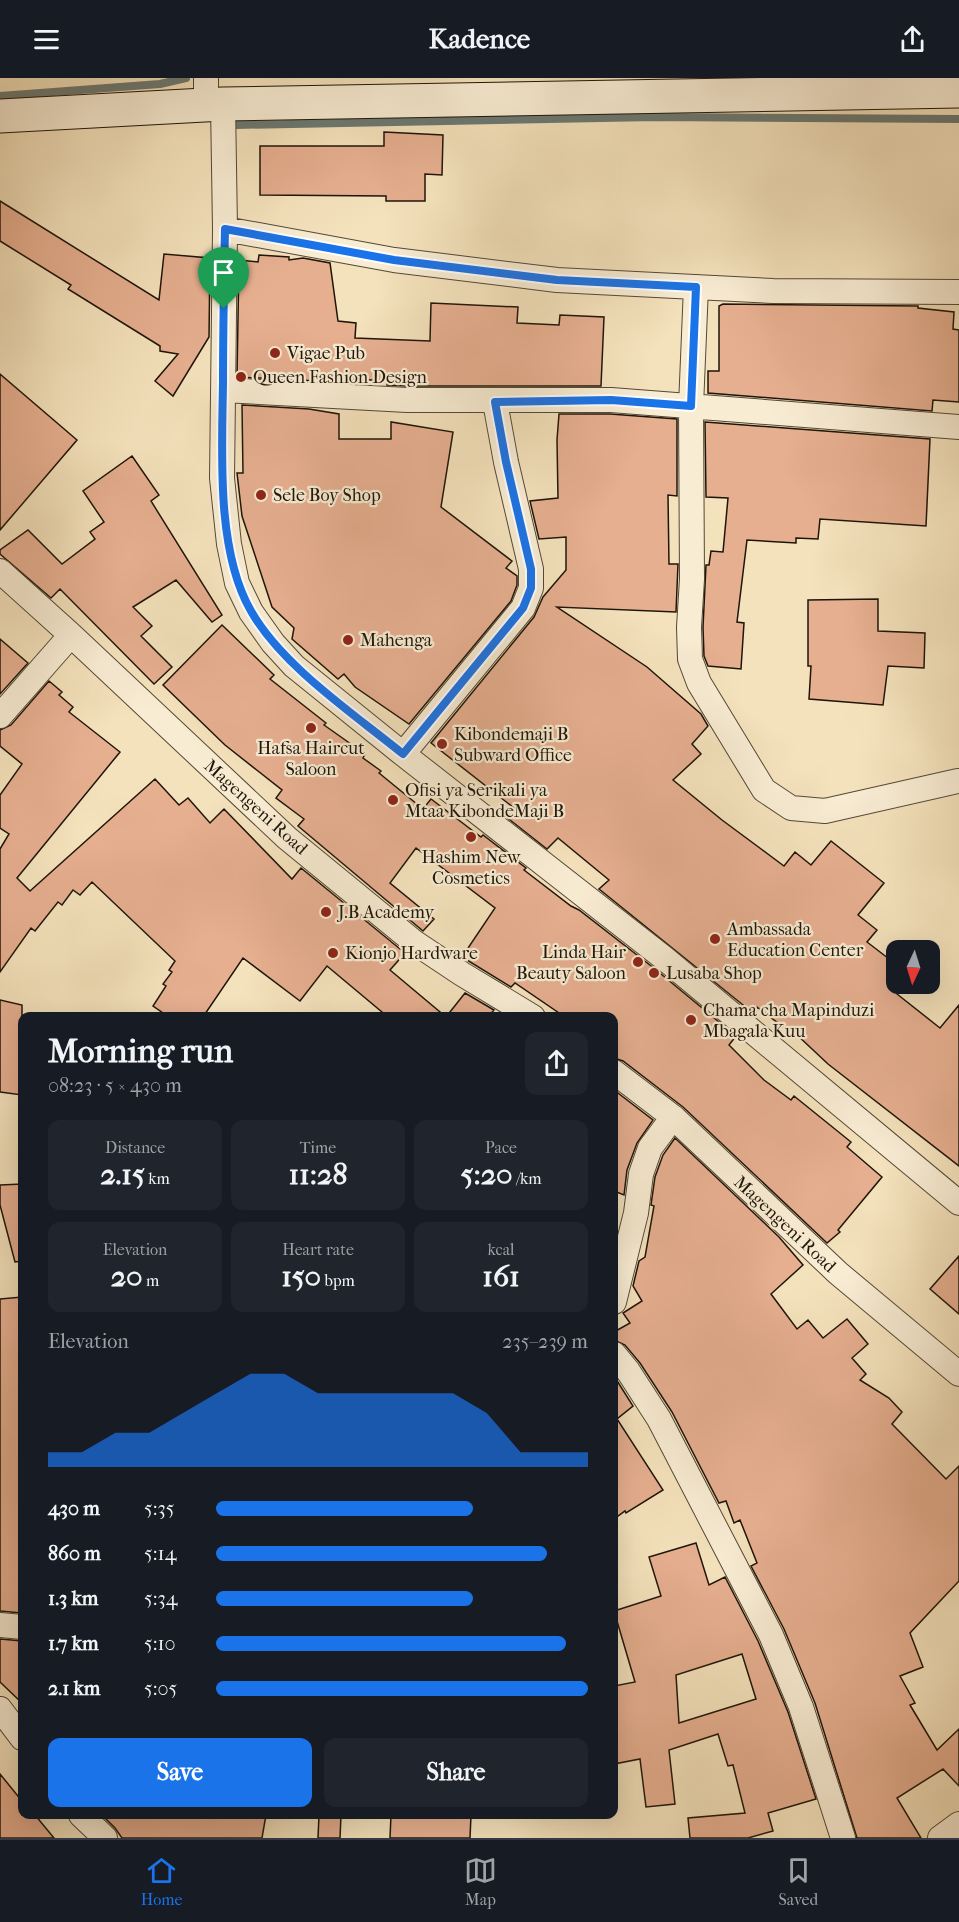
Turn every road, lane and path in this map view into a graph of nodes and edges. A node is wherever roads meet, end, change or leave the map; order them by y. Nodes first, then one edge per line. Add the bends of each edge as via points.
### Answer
1 (942, 87) edge
2 (212, 95) edge
3 (0, 116) edge
4 (225, 229) junction
5 (696, 287) junction
6 (959, 292) edge
7 (223, 390) junction
8 (495, 402) junction
9 (691, 406) junction
10 (959, 427) edge
11 (0, 571) edge
12 (71, 634) junction
13 (0, 716) edge
14 (403, 754) junction
15 (959, 778) edge
16 (525, 1012) edge
17 (618, 1075) edge
18 (673, 1117) junction
19 (959, 1203) edge
20 (618, 1286) edge
21 (618, 1359) edge
22 (959, 1374) edge
23 (0, 1625) edge
24 (18, 1627) edge
25 (0, 1709) edge
26 (18, 1733) edge
27 (85, 1819) edge
28 (959, 1824) edge
29 (105, 1838) edge
30 (843, 1838) edge
31 (940, 1838) edge

1 - 2 street
2 - 3 street
2 - 4 street
4 - 5 street via 406,261 557,280
4 - 7 street
5 - 6 street
5 - 9 street
7 - 8 street
7 - 14 street via 222,478 229,544 237,583 251,612 294,666
8 - 9 street via 611,400
8 - 14 street via 529,560 531,588 523,608
9 - 10 street
9 - 15 street via 690,659 699,683 764,790 791,807 825,811
11 - 12 street, Magengeni Road
12 - 13 street
12 - 16 street, Magengeni Road via 287,838 348,889 414,942
14 - 19 street via 664,958
17 - 18 street, Magengeni Road
18 - 20 street via 650,1148 641,1174
18 - 22 street, Magengeni Road via 830,1265
21 - 30 street via 659,1419 771,1635 801,1707
23 - 24 street
25 - 26 street
27 - 29 street
28 - 31 street

